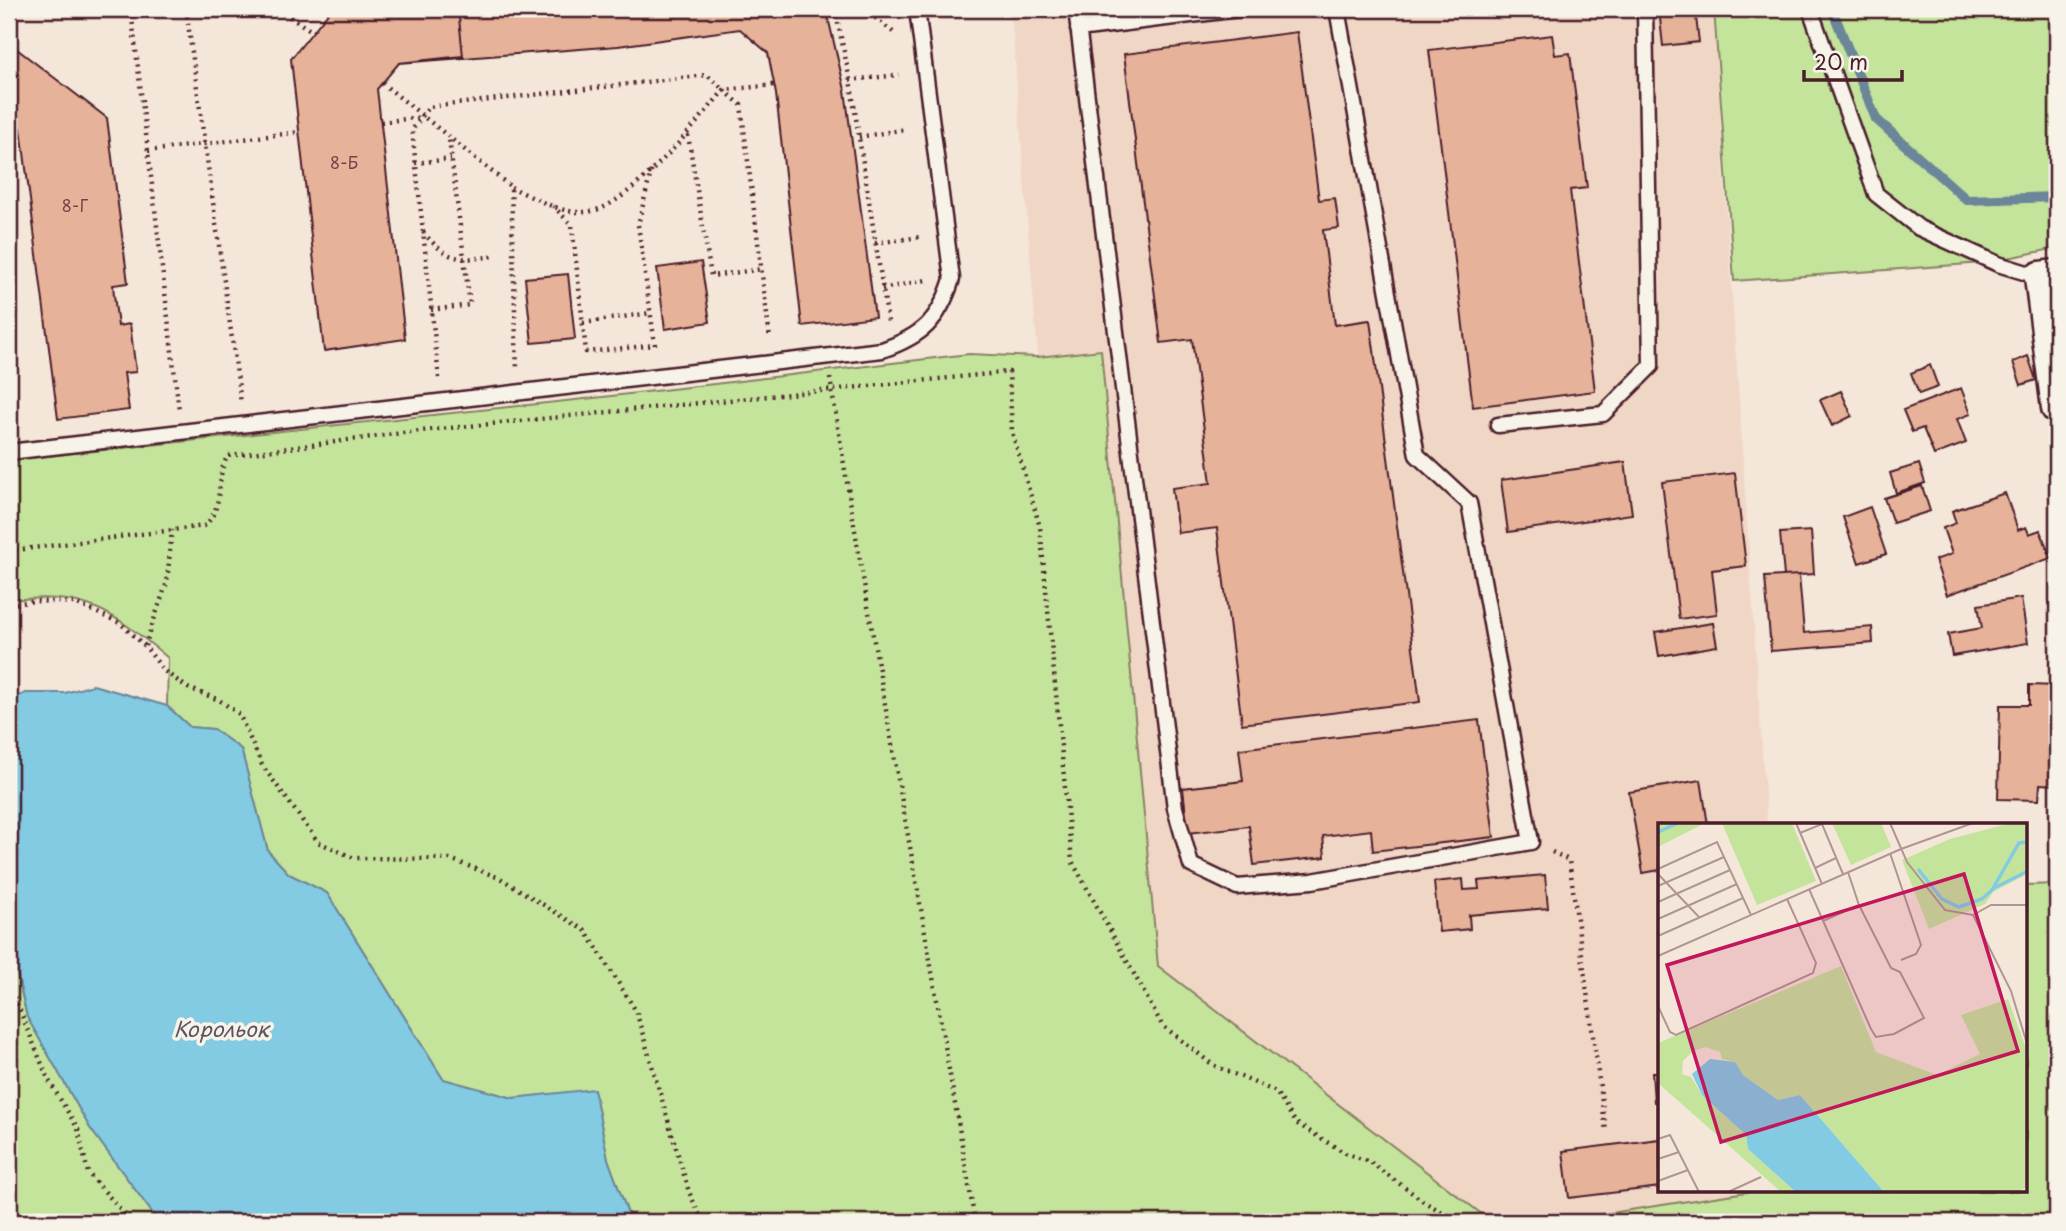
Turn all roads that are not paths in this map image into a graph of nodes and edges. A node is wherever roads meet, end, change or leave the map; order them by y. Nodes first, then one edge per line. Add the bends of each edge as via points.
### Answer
1 (917, 9) edge
2 (1076, 9) edge
3 (1239, 9) edge
4 (1337, 9) edge
5 (1645, 9) edge
6 (1810, 9) edge
7 (1078, 29) junction
8 (2048, 276) edge
9 (2057, 408) edge
10 (1497, 425) dead end
11 (9, 452) edge

1 - 11 lane via 952,279 945,303 910,340 881,350
2 - 7 lane
3 - 7 lane
4 - 7 lane via 1417,455 1469,503 1531,842 1312,881 1237,887 1191,865 1175,808
5 - 10 lane via 1651,366 1603,414
6 - 8 lane via 1876,194 1919,228 1998,264
8 - 9 street

